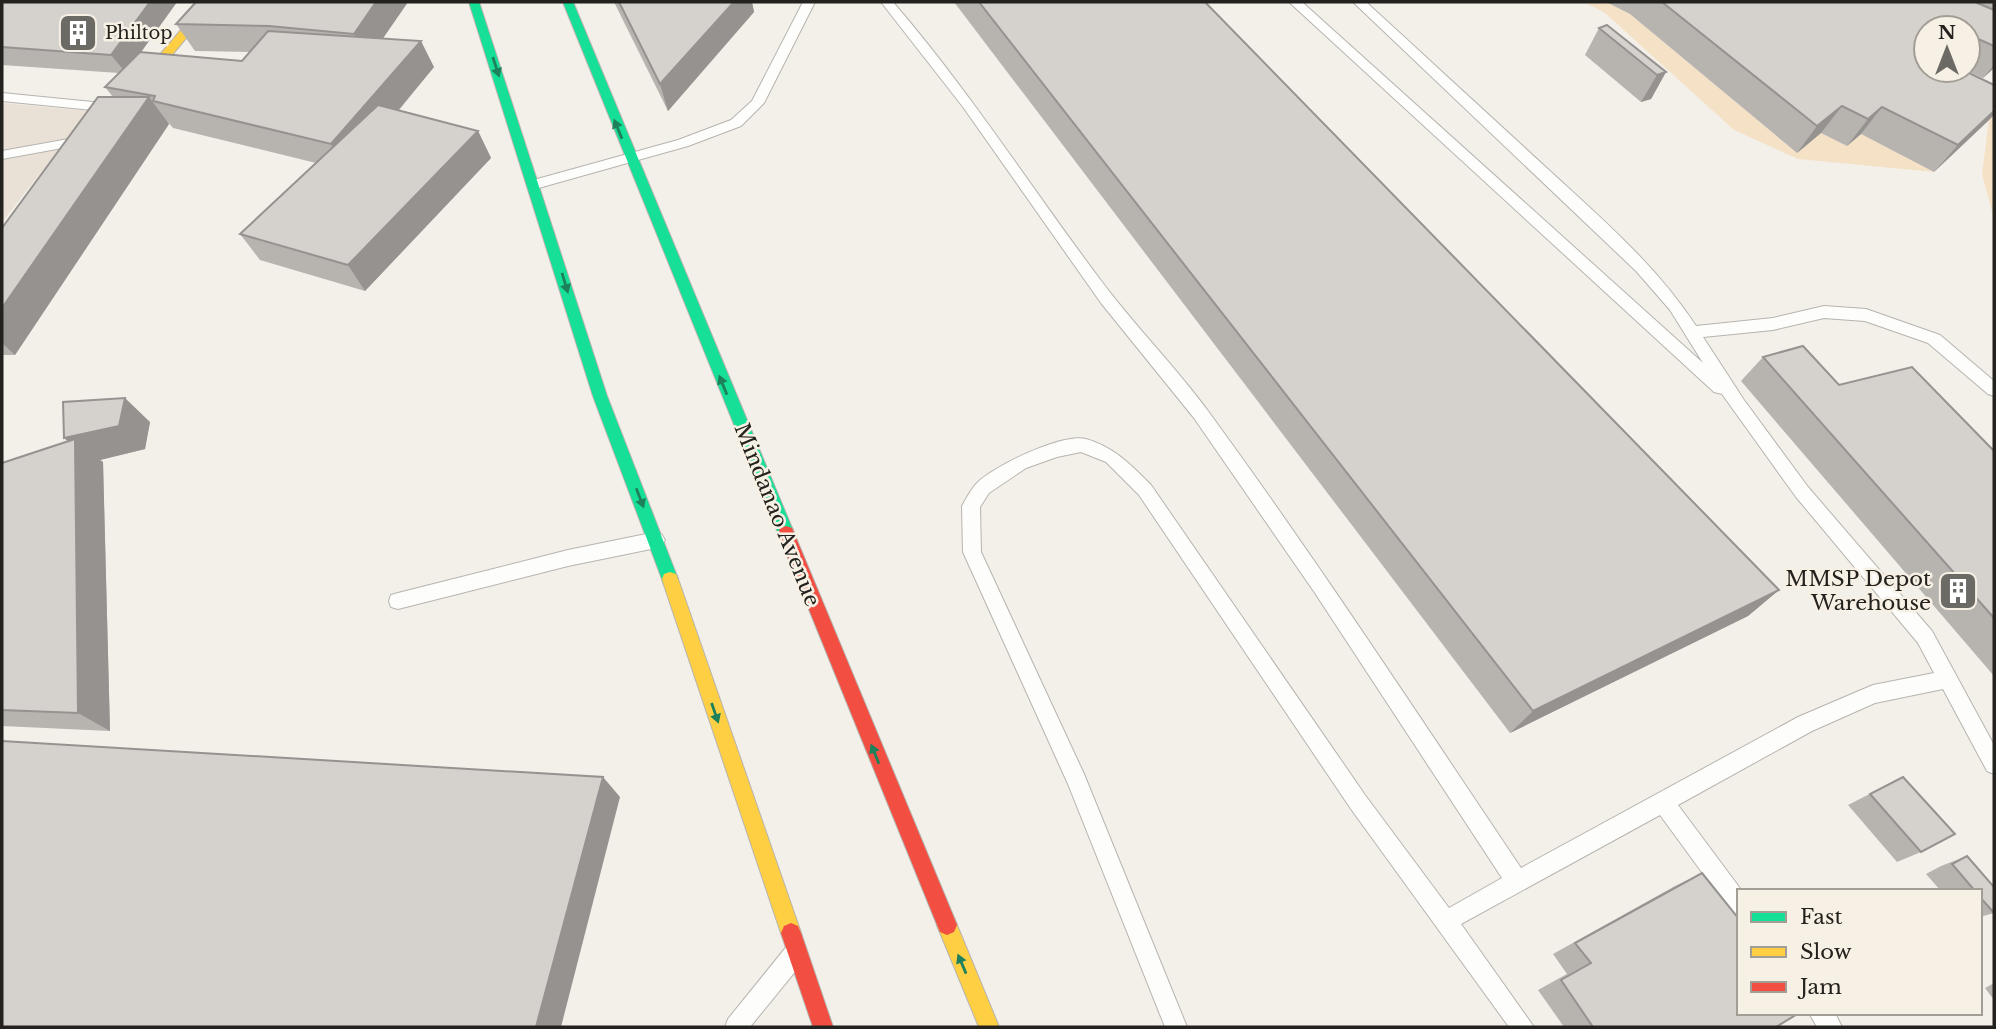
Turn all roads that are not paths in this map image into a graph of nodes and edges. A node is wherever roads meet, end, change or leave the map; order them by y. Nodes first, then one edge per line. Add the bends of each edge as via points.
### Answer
1 (211, 2) edge
2 (474, 2) edge
3 (568, 2) edge
4 (809, 2) edge
5 (887, 2) edge
6 (1295, 2) edge
7 (1359, 2) edge
8 (2, 97) edge
9 (121, 108) junction
10 (102, 133) junction
11 (2, 155) edge
12 (629, 157) junction
13 (82, 159) edge
14 (535, 184) junction
15 (1690, 332) junction
16 (1994, 390) edge
17 (1738, 405) junction
18 (656, 540) junction
19 (398, 601) dead end
20 (1949, 679) junction
21 (1994, 764) edge
22 (1664, 803) junction
23 (1517, 882) junction
24 (1737, 901) edge
25 (1444, 922) junction
26 (796, 953) junction
27 (736, 1027) edge
28 (823, 1027) edge
29 (989, 1027) edge
30 (1176, 1027) edge
31 (1523, 1027) edge

1 - 9 main road
2 -> 14 main road
12 -> 3 main road, Mindanao Avenue
4 - 12 lane via 757,103 736,123
5 - 23 lane via 959,89 1098,288 1213,432
6 - 17 lane
7 - 15 lane via 1632,258 1675,306
8 - 9 lane
9 - 10 main road
10 - 11 lane
10 - 13 main road
12 - 14 lane
29 -> 12 main road, Mindanao Avenue
14 -> 18 main road via 600,396
15 - 16 lane via 1773,324 1824,312 1867,315 1934,339
15 - 17 lane
17 - 20 lane via 1802,492 1925,637
18 - 19 lane
18 -> 26 main road
20 - 21 lane
20 - 22 lane via 1873,694 1805,724
22 - 23 lane
22 - 24 lane
23 - 25 lane
25 - 30 lane via 1145,490 1112,457 1082,445 1020,463 984,488 971,506 972,552 1077,781
25 - 31 lane
26 - 27 lane
26 - 28 main road

